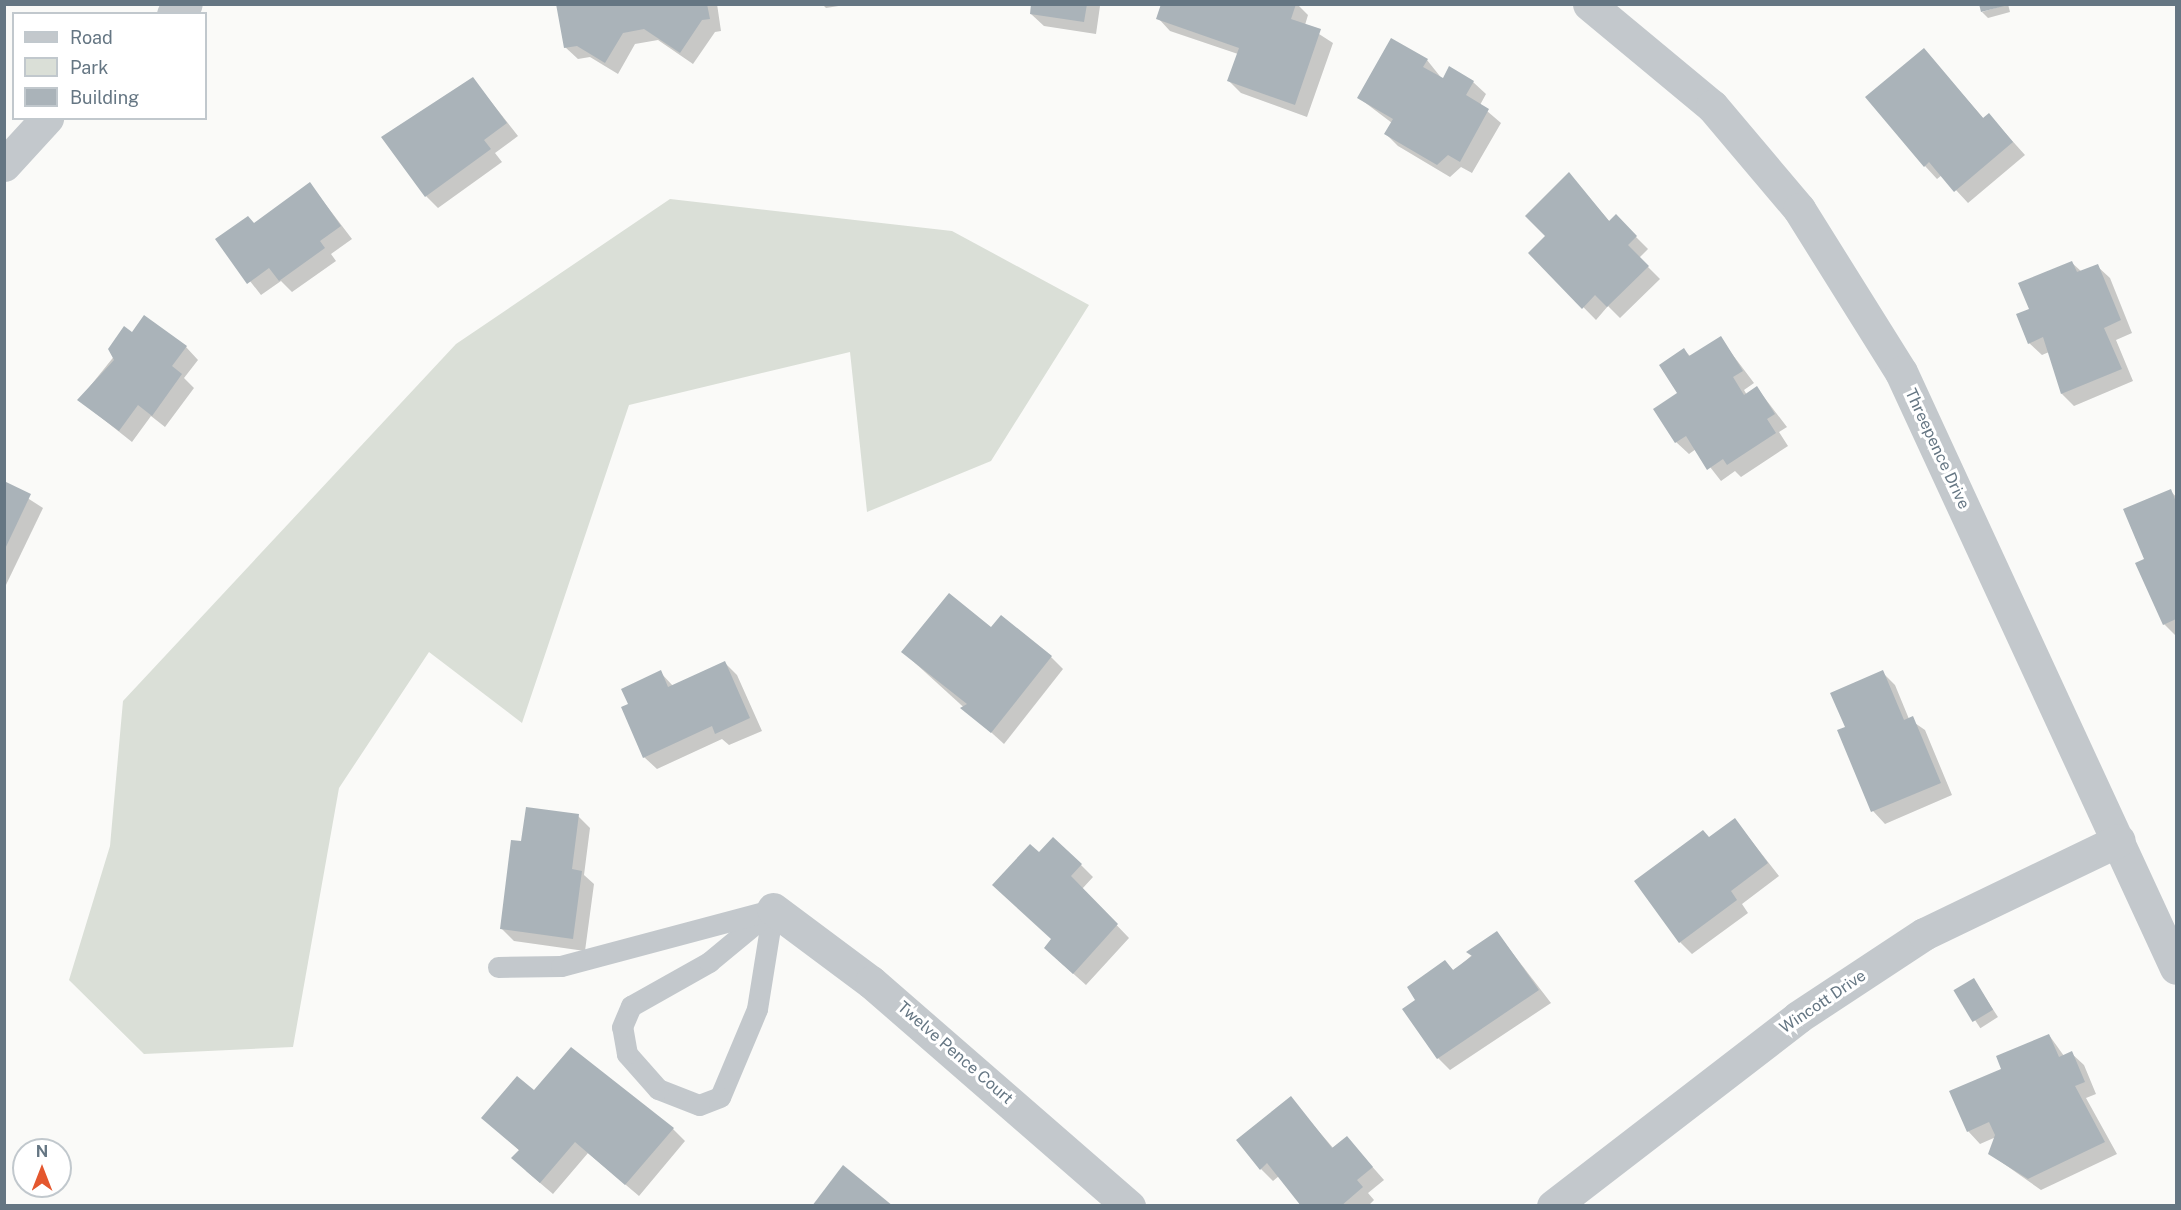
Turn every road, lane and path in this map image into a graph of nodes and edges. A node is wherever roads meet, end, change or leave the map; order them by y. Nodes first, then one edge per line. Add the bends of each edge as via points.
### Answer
1 (1589, 4) edge
2 (2119, 840) junction
3 (773, 909) junction
4 (498, 967) dead end
5 (2176, 968) edge
6 (1129, 1206) edge
7 (1553, 1206) edge

1 - 2 street, Threepence Drive via 1712,106 1799,209 1901,372
2 - 5 street, Threepence Drive
2 - 7 street, Wincott Drive via 1924,934 1798,1017
3 - 3 lane via 709,962 631,1006 622,1027 627,1054 658,1089 699,1105 720,1097 757,1009
3 - 4 lane via 561,966
3 - 6 street, Twelve Pence Court via 872,982

